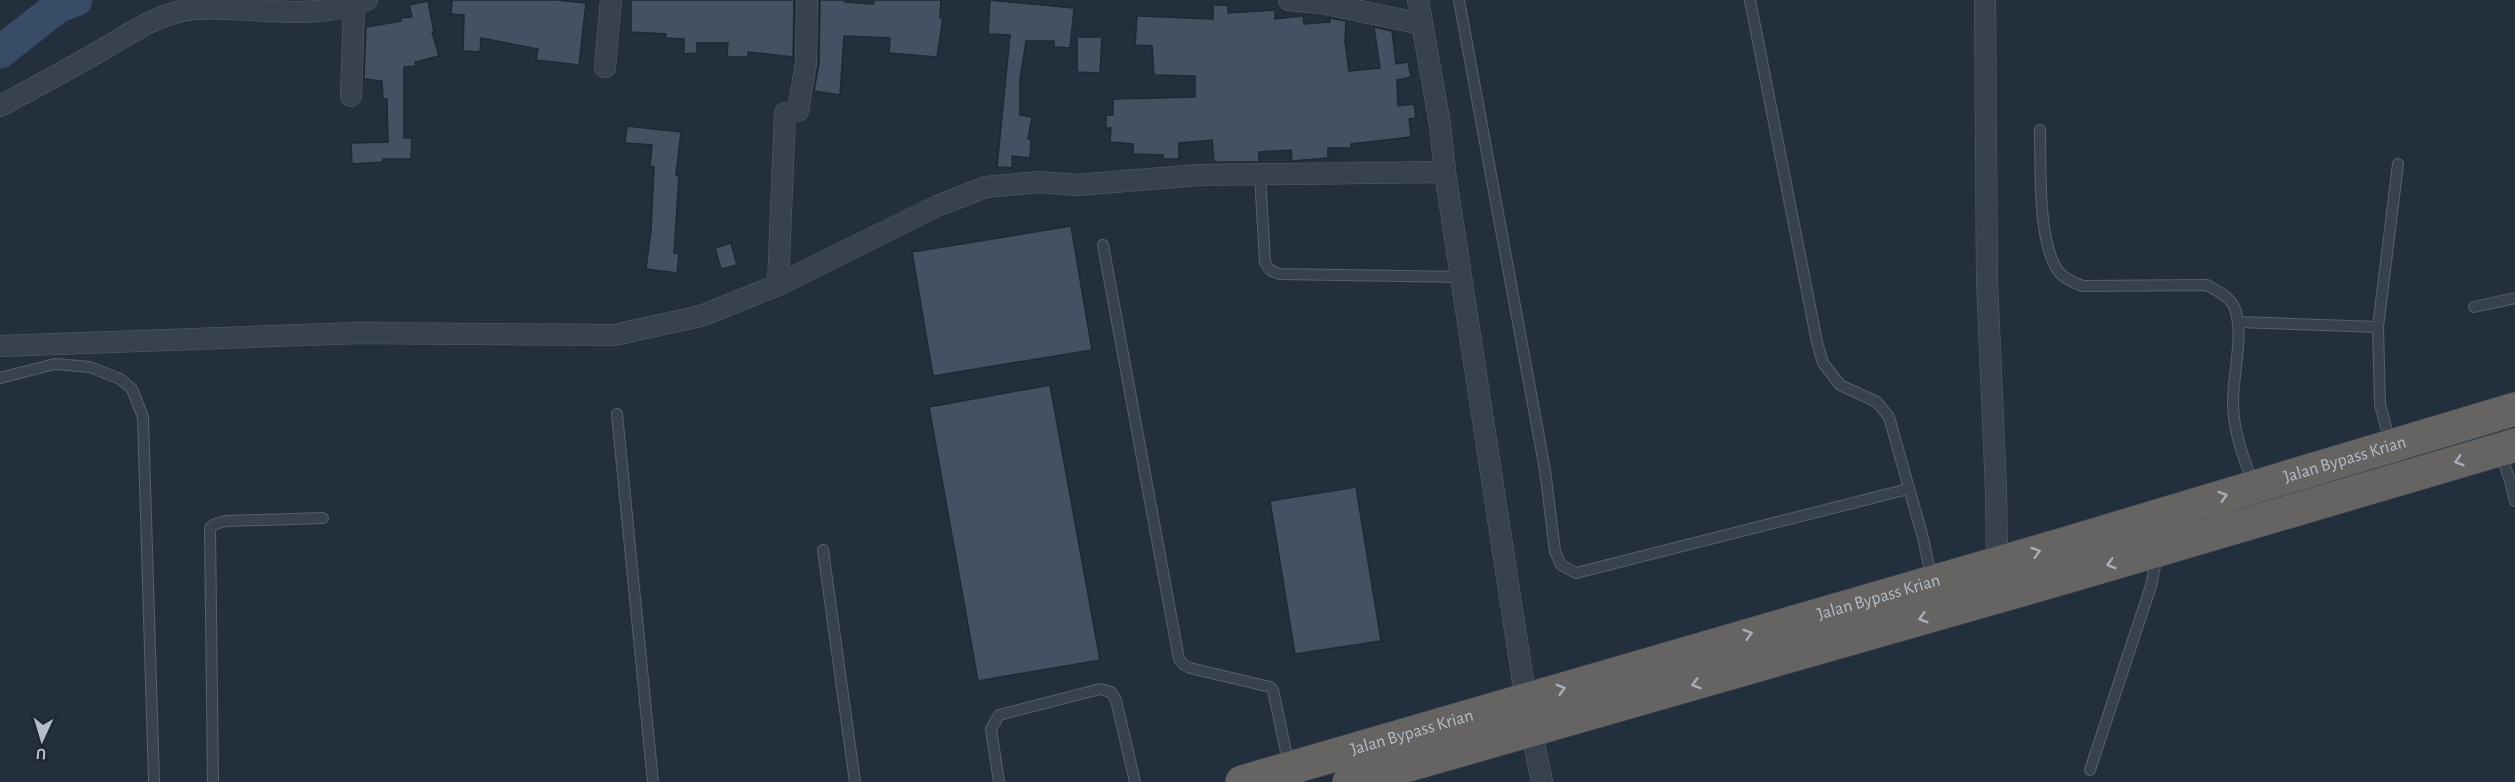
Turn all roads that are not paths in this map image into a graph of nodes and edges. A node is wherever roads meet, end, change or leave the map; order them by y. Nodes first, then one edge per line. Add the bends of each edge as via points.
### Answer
1 (611, 0) edge
2 (807, 0) edge
3 (1289, 0) edge
4 (1418, 0) edge
5 (1459, 0) edge
6 (1750, 0) edge
7 (1985, 0) edge
8 (360, 3) edge
9 (1422, 24) junction
10 (605, 67) dead end
11 (351, 96) dead end
12 (0, 106) edge
13 (2040, 130) dead end
14 (2397, 164) dead end
15 (1445, 172) junction
16 (1260, 175) junction
17 (1103, 245) dead end
18 (1462, 277) junction
19 (778, 285) junction
20 (2515, 298) edge
21 (2474, 307) dead end
22 (2238, 321) junction
23 (2378, 327) junction
24 (0, 346) edge
25 (0, 378) edge
26 (2515, 409) edge
27 (617, 414) dead end
28 (2391, 446) junction
29 (2507, 447) edge
30 (2254, 487) junction
31 (1908, 489) junction
32 (2515, 501) edge
33 (323, 518) dead end
34 (823, 550) dead end
35 (2158, 550) junction
36 (1997, 563) junction
37 (1932, 580) junction
38 (1526, 699) junction
39 (1531, 731) junction
40 (1290, 768) junction
41 (2090, 770) dead end
42 (154, 782) edge
43 (213, 782) edge
44 (653, 782) edge
45 (855, 782) edge
46 (999, 782) edge
47 (1135, 782) edge
48 (1242, 782) edge
49 (1349, 782) edge
50 (1542, 782) edge

1 - 10 street
2 - 19 street via 806,63 798,111 786,113
3 - 9 street
4 - 9 street
5 - 31 lane via 1545,470 1555,551 1561,565 1576,573
6 - 31 lane via 1823,363 1840,385 1877,402 1889,417
7 - 36 street via 1987,281
8 - 11 street
8 - 12 street via 319,11 194,9 171,14 144,24
9 - 15 street
13 - 22 lane via 2047,247 2061,274 2083,286 2207,285 2234,305
14 - 23 lane
15 - 16 street
15 - 18 street
16 - 18 lane via 1265,262 1269,270 1280,274
16 - 19 street via 986,187 937,206
17 - 40 lane via 1179,659 1190,668 1270,687
18 - 38 street
19 - 24 street via 701,316 614,335 359,333
20 - 21 lane
22 - 23 lane
22 - 30 lane via 2233,403 2239,446
23 - 28 lane via 2380,404
25 - 42 lane via 55,364 90,367 120,379 132,389 143,417
26 - 28 highway, Jalan Bypass Krian
27 - 44 lane
28 - 30 highway, Jalan Bypass Krian
29 - 32 lane
29 -> 35 highway, Jalan Bypass Krian
36 -> 30 highway, Jalan Bypass Krian
31 - 37 lane
33 - 43 lane via 221,522 210,528
34 - 45 lane
35 -> 39 highway, Jalan Bypass Krian
35 - 41 lane via 2151,586
36 - 37 highway, Jalan Bypass Krian
38 -> 37 highway, Jalan Bypass Krian
38 - 39 street
38 - 40 highway, Jalan Bypass Krian
39 - 49 highway, Jalan Bypass Krian
39 - 50 street
40 - 48 highway, Jalan Bypass Krian
46 - 47 lane via 991,729 999,715 1100,689 1110,692 1116,700

